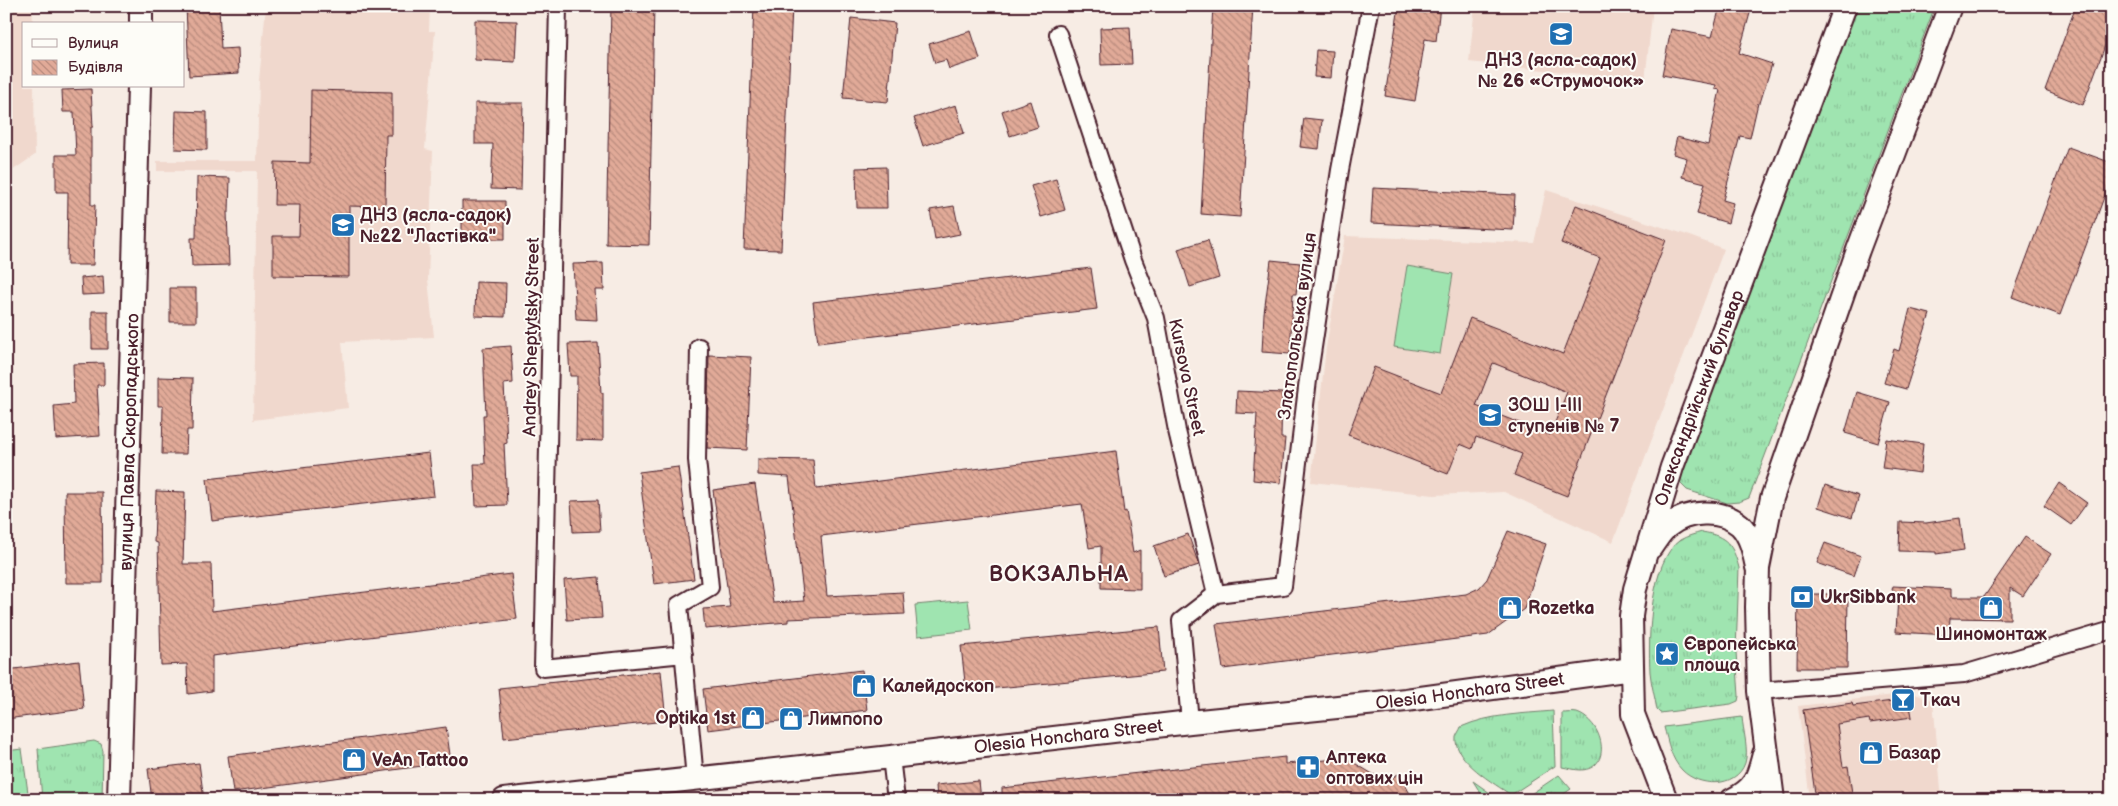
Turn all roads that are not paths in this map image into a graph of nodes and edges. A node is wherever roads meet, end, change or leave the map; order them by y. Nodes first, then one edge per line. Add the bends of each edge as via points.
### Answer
1 (141, 6) edge
2 (558, 6) edge
3 (1371, 6) edge
4 (1845, 6) edge
5 (1950, 6) edge
6 (141, 22) edge
7 (1058, 34) dead end
8 (139, 88) edge
9 (699, 347) dead end
10 (1645, 555) junction
11 (1758, 568) junction
12 (1216, 594) junction
13 (2112, 630) edge
14 (684, 654) junction
15 (1632, 670) junction
16 (1759, 691) junction
17 (1190, 722) junction
18 (1765, 750) junction
19 (891, 757) junction
20 (696, 779) junction
21 (1663, 790) edge
22 (119, 800) edge
23 (504, 800) edge
24 (896, 800) edge
25 (1684, 800) edge
26 (1732, 800) edge
27 (1773, 800) edge

1 - 6 main road
2 - 14 street, Andrey Sheptytsky Street via 543,668
3 - 12 street, Златопольська вулиця via 1340,170 1311,361 1283,586
4 - 10 main road, Олександрійський бульвар via 1672,467
5 - 11 main road via 1858,250 1776,487
7 - 12 street, Kursova Street via 1133,260 1156,318 1177,431
8 - 22 main road, вулиця Павла Скоропадського
9 - 14 street via 696,460 710,587 679,605
10 - 11 main road via 1667,526 1687,515 1706,513 1740,525 1750,541
10 - 15 main road, Олександрійський бульвар via 1631,616
11 - 16 main road
12 - 17 street via 1181,621
13 - 16 street via 1964,674
14 - 20 street
15 - 17 main road, Olesia Honchara Street via 1406,700
15 - 21 main road, Олександрійський бульвар via 1633,714
16 - 18 main road
17 - 19 main road, Olesia Honchara Street
18 - 26 main road via 1757,779 1747,793
18 - 27 main road
19 - 20 main road, Olesia Honchara Street
19 - 24 street
20 - 23 main road, Olesia Honchara Street
21 - 25 main road

